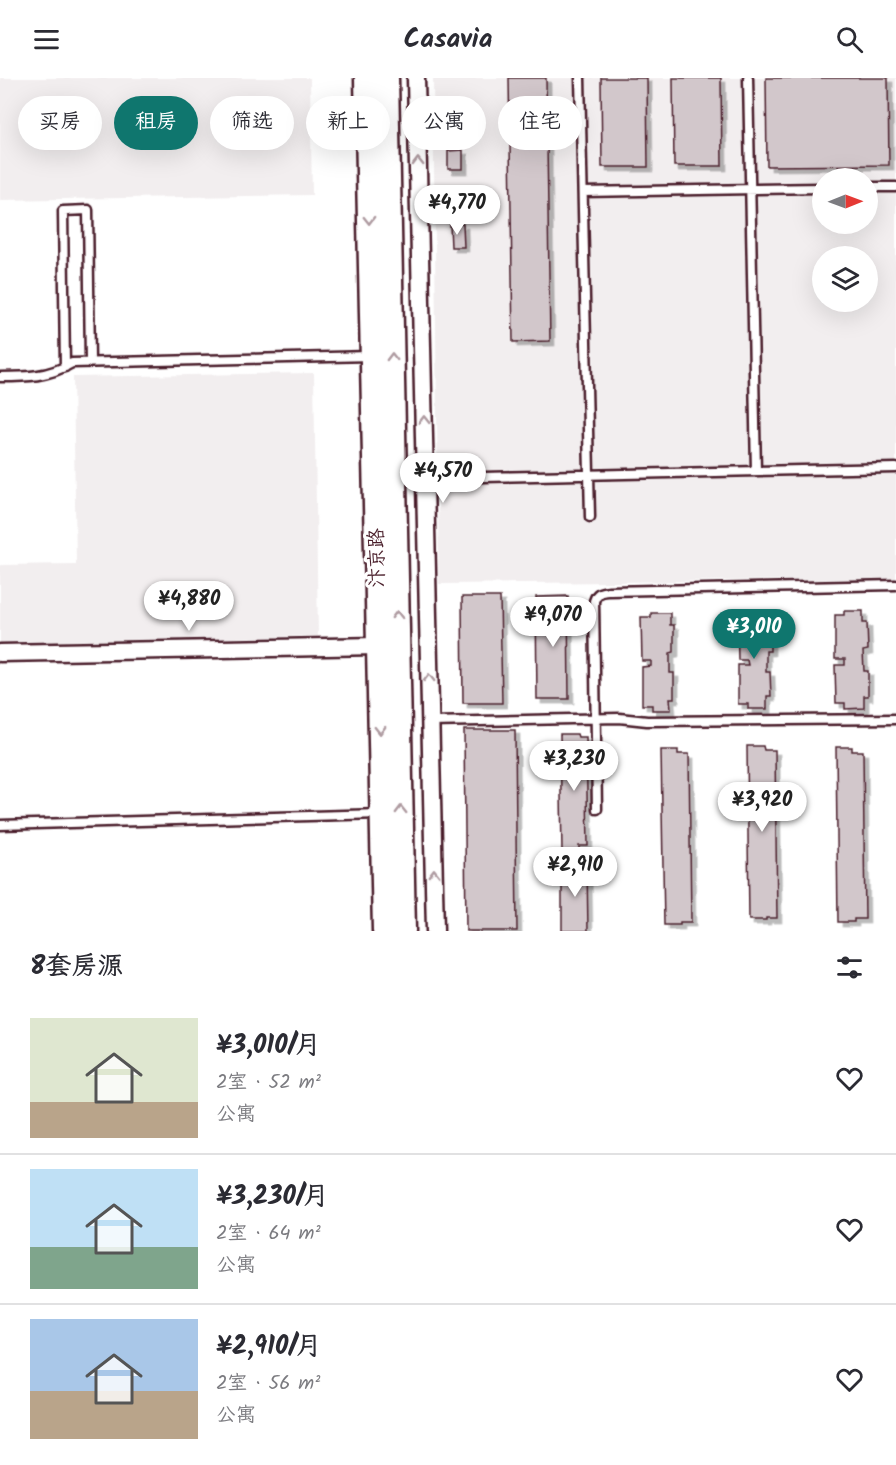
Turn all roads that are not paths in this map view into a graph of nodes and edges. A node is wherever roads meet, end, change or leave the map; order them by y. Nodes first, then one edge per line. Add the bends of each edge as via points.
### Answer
1 (366, 78) edge
2 (387, 78) edge
3 (416, 78) edge
4 (580, 78) edge
5 (748, 78) edge
6 (878, 187) edge
7 (896, 187) edge
8 (812, 188) edge
9 (750, 189) junction
10 (583, 192) junction
11 (371, 356) junction
12 (90, 362) junction
13 (65, 367) junction
14 (0, 377) edge
15 (896, 468) edge
16 (756, 471) junction
17 (589, 475) junction
18 (425, 478) junction
19 (394, 479) junction
20 (590, 517) dead end
21 (896, 585) edge
22 (378, 646) junction
23 (0, 653) edge
24 (596, 718) junction
25 (896, 719) edge
26 (430, 722) junction
27 (597, 809) dead end
28 (381, 814) junction
29 (0, 825) edge
30 (384, 931) edge
31 (404, 931) edge
32 (435, 931) edge

1 -> 11 main road, 汴京路
19 -> 2 main road, 汴京路
18 -> 3 street
4 - 10 lane
5 - 9 lane
6 - 7 lane
8 - 9 lane
9 - 10 lane
9 - 16 lane
10 - 17 lane
11 - 12 lane
11 - 22 main road, 汴京路
12 - 13 lane
12 - 13 lane via 88,210 63,211
13 - 14 lane via 34,377
15 - 16 lane
16 - 17 lane
17 - 18 lane
17 - 20 lane
18 - 19 lane
26 -> 18 street
31 -> 19 main road, 汴京路
21 - 24 lane via 601,592 594,600
22 - 23 street
22 -> 28 main road, 汴京路
24 - 25 lane via 647,722
24 - 26 lane
24 - 27 lane
32 -> 26 street
28 - 29 lane
28 - 30 main road, 汴京路

